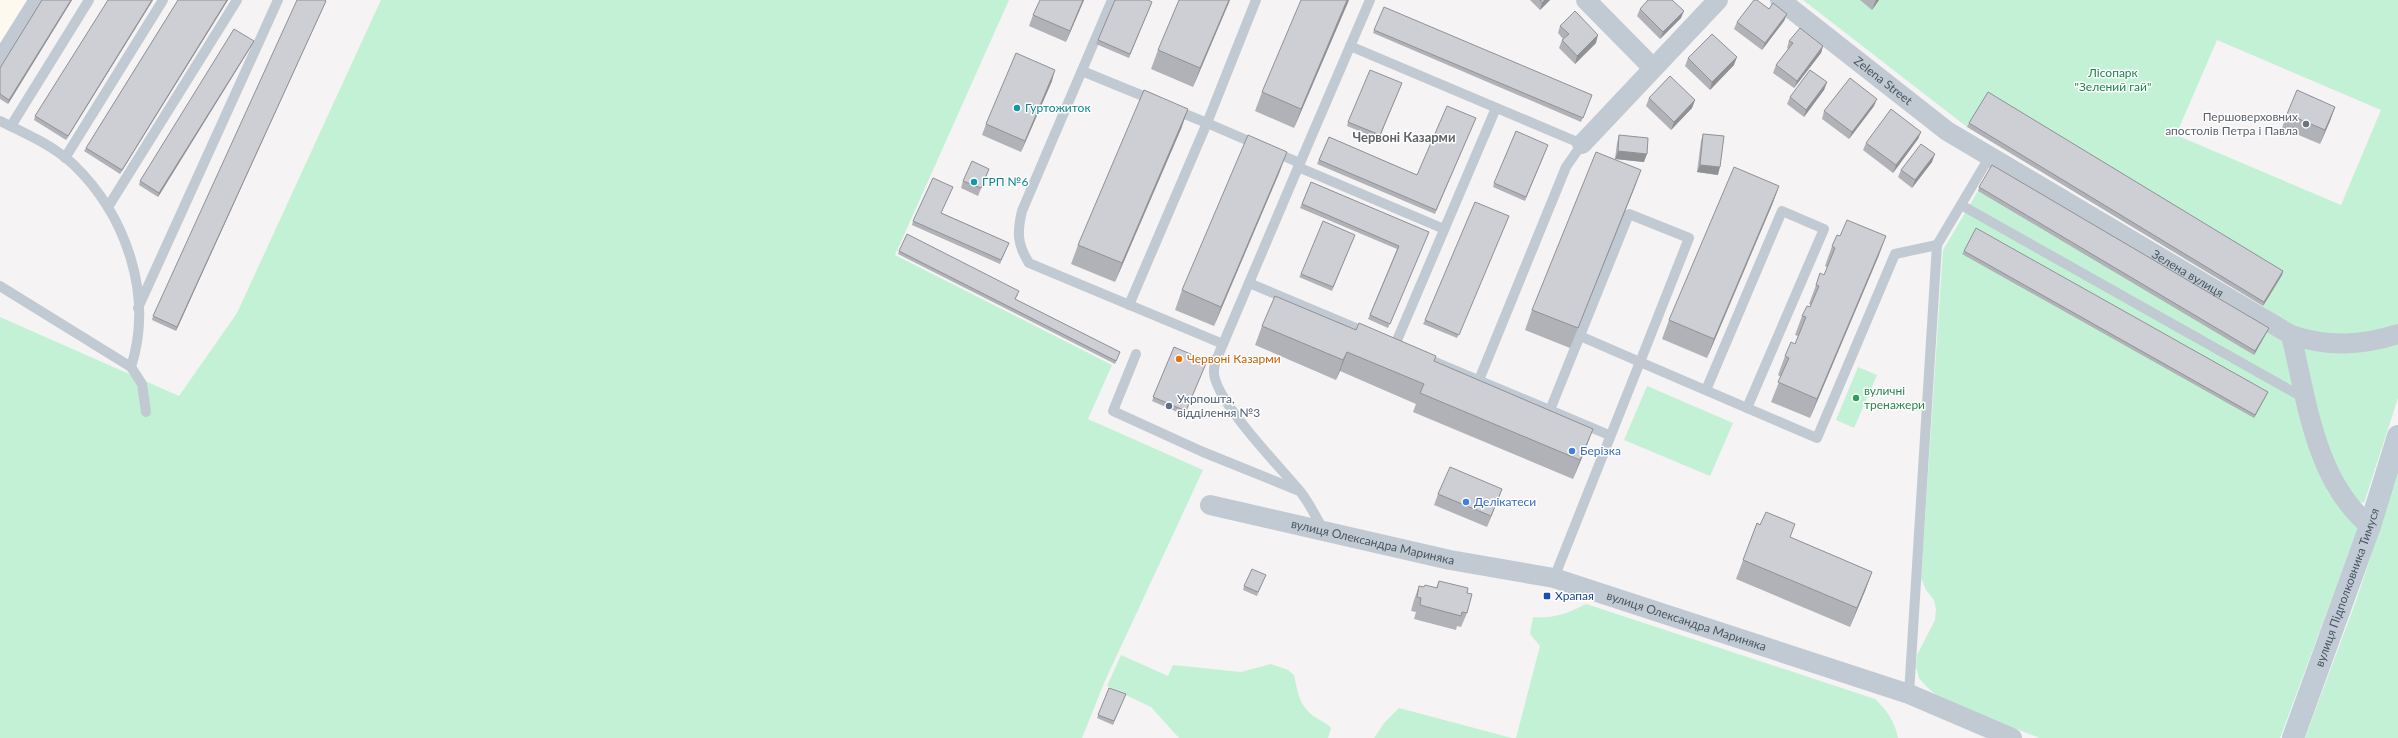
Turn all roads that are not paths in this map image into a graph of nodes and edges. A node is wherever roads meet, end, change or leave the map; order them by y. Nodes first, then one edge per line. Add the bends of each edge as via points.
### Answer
1 (39, 0) edge
2 (89, 0) edge
3 (163, 0) edge
4 (237, 0) edge
5 (278, 0) edge
6 (1112, 0) edge
7 (1256, 0) edge
8 (1370, 0) edge
9 (1586, 0) edge
10 (1718, 0) edge
11 (1780, 0) edge
12 (1350, 46) junction
13 (0, 62) edge
14 (1652, 67) junction
15 (1082, 70) junction
16 (1496, 108) junction
17 (0, 121) edge
18 (1207, 123) junction
19 (10, 126) junction
20 (1582, 144) junction
21 (1990, 156) junction
22 (65, 158) junction
23 (1299, 165) junction
24 (1961, 205) junction
25 (108, 207) junction
26 (1444, 229) junction
27 (1937, 245) junction
28 (1249, 283) junction
29 (0, 286) edge
30 (1129, 305) junction
31 (138, 308) junction
32 (2398, 334) edge
33 (2290, 335) junction
34 (1580, 336) junction
35 (1223, 344) junction
36 (1395, 345) junction
37 (1136, 354) dead end
38 (1640, 362) junction
39 (131, 367) junction
40 (1479, 380) junction
41 (1706, 390) junction
42 (2306, 399) junction
43 (1747, 408) junction
44 (1550, 410) junction
45 (146, 412) dead end
46 (1609, 436) junction
47 (2398, 436) edge
48 (1300, 491) junction
49 (1210, 505) dead end
50 (2370, 526) junction
51 (1323, 529) junction
52 (1554, 578) junction
53 (1909, 694) junction
54 (2012, 738) edge
55 (2293, 738) edge

1 - 13 street
2 - 19 lane
3 - 22 lane
4 - 25 lane
5 - 31 lane
6 - 15 lane
7 - 18 lane
8 - 12 lane
9 - 14 street
10 - 14 street
11 - 21 street, Zelena Street via 1947,131
12 - 16 lane
12 - 23 lane
14 - 20 street
15 - 18 lane
15 - 30 lane via 1022,211 1018,232 1019,245 1029,263
16 - 20 lane
16 - 26 lane
17 - 19 lane
18 - 23 lane
18 - 30 lane
19 - 22 lane via 43,142
20 - 40 lane via 1566,167
21 - 24 lane
21 - 33 street, Зелена вулиця
22 - 25 lane via 97,190
23 - 26 lane
23 - 28 lane
24 - 27 lane
24 - 42 lane
25 - 31 lane via 130,254
26 - 36 lane
27 - 43 lane via 1895,254 1817,438
27 - 53 lane
28 - 35 lane
28 - 36 lane
29 - 39 lane
30 - 35 lane
31 - 39 lane via 138,325
32 - 33 street, Зелена вулиця via 2363,343 2333,345
33 - 42 street
34 - 38 lane
34 - 38 lane via 1629,214 1689,238
34 - 44 lane
35 - 48 lane via 1213,370 1220,389 1234,413 1261,448
36 - 40 lane
37 - 48 lane via 1113,411 1203,452
38 - 41 lane
38 - 46 lane
39 - 45 lane via 142,384
40 - 44 lane
41 - 43 lane
41 - 43 lane via 1782,211 1824,229
42 - 50 street via 2320,453 2328,469 2345,501 2354,513
44 - 46 lane
46 - 52 lane
47 - 50 main road, вулиця Підполковника Тимуся
48 - 51 lane
49 - 51 street, вулиця Олександра Мариняка
50 - 55 main road, вулиця Підполковника Тимуся
51 - 52 street, вулиця Олександра Мариняка via 1450,560
52 - 53 street, вулиця Олександра Мариняка
53 - 54 street, вулиця Олександра Мариняка

